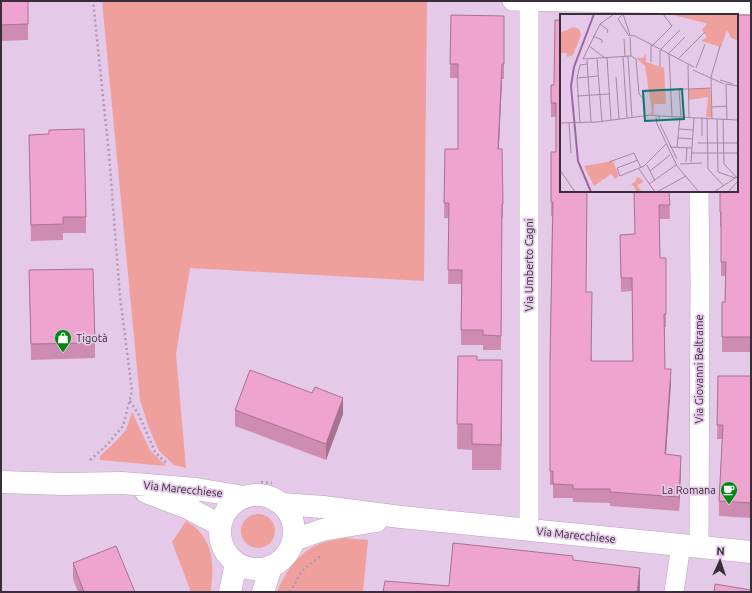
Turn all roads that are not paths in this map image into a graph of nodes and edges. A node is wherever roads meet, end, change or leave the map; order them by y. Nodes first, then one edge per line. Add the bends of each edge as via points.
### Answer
1 (512, 1) edge
2 (529, 1) edge
3 (751, 6) edge
4 (696, 10) edge
5 (698, 192) edge
6 (1, 482) edge
7 (122, 483) junction
8 (244, 497) junction
9 (282, 504) junction
10 (401, 517) junction
11 (220, 525) junction
12 (529, 530) junction
13 (294, 540) junction
14 (690, 546) junction
15 (751, 552) edge
16 (236, 563) junction
17 (270, 567) junction
18 (230, 592) edge
19 (263, 592) edge
20 (674, 592) edge

1 - 2 street
2 - 4 street
2 - 12 street, Via Umberto Cagni
3 - 4 street
5 - 14 street, Via Giovanni Beltrame via 700,278
6 - 7 main road, Via Marecchiese
7 - 8 main road, Via Marecchiese via 196,489
7 - 11 main road, Via Marecchiese via 188,508
8 - 9 main road via 254,494 265,495
8 - 11 main road via 229,506
9 - 10 main road, Via Marecchiese
9 - 13 main road via 292,518
10 - 12 main road, Via Marecchiese
10 - 13 main road, Via Marecchiese via 322,530
11 - 16 main road via 223,548
12 - 14 main road, Via Marecchiese
13 - 17 main road via 286,556
14 - 15 main road, Via Marecchiese
14 - 20 street, Via Giovanni Beltrame
16 - 17 main road via 246,568
16 - 18 main road
17 - 19 main road

